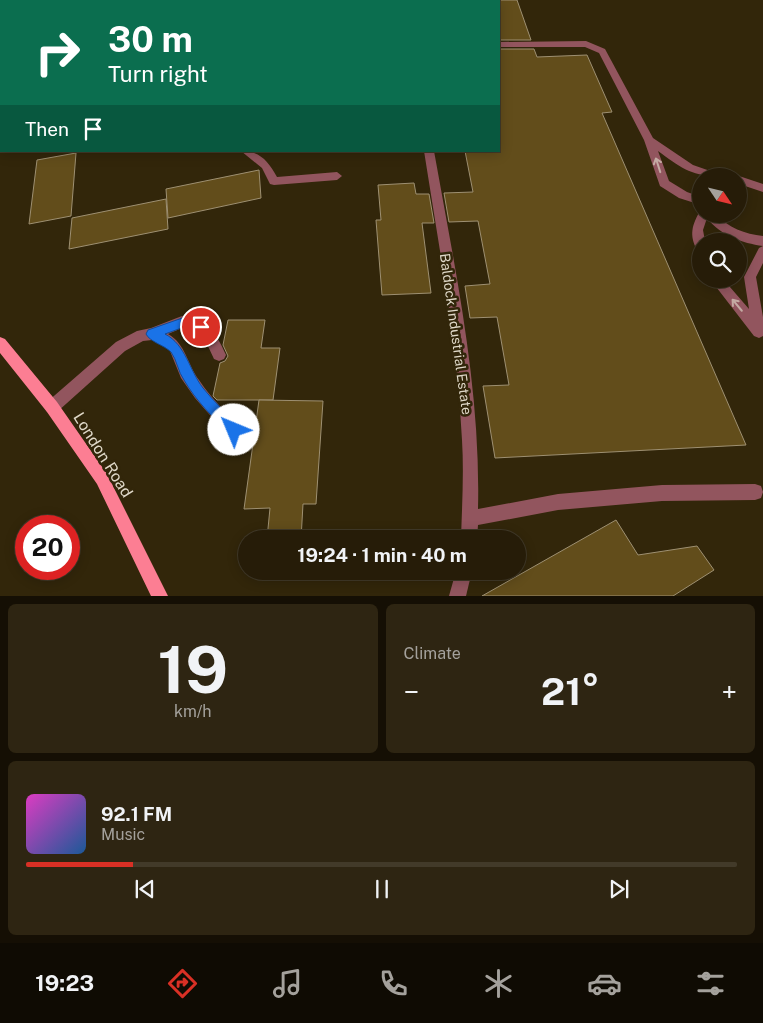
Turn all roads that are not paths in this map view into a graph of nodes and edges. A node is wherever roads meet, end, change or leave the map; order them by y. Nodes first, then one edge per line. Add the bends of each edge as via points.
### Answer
1 (500, 44) edge
2 (649, 140) junction
3 (247, 152) edge
4 (429, 152) edge
5 (692, 169) edge
6 (337, 176) dead end
7 (748, 183) edge
8 (763, 188) edge
9 (692, 198) edge
10 (719, 223) edge
11 (763, 241) edge
12 (763, 251) edge
13 (723, 288) edge
14 (152, 334) junction
15 (761, 335) edge
16 (0, 343) edge
17 (219, 355) dead end
18 (52, 407) junction
19 (244, 439) dead end
20 (755, 492) dead end
21 (470, 518) junction
22 (469, 530) edge
23 (461, 580) edge
24 (160, 596) edge
25 (457, 596) edge

1 - 2 lane via 586,44 602,51
2 - 5 lane
9 -> 2 lane via 664,183
3 - 6 lane via 266,166 274,181
4 - 21 lane, Baldock Industrial Estate via 457,321 471,447
7 - 8 lane
10 - 11 lane via 737,236
12 - 15 lane via 750,277
15 -> 13 lane
14 - 17 lane via 182,322 194,323 212,340
14 - 18 lane via 142,334 124,344
14 - 19 lane via 169,342 177,351 186,374 199,393
16 - 18 main road, London Road
18 - 24 main road, London Road via 102,480
20 - 21 lane via 652,494 558,502
21 - 22 lane, Baldock Industrial Estate
23 - 25 lane

